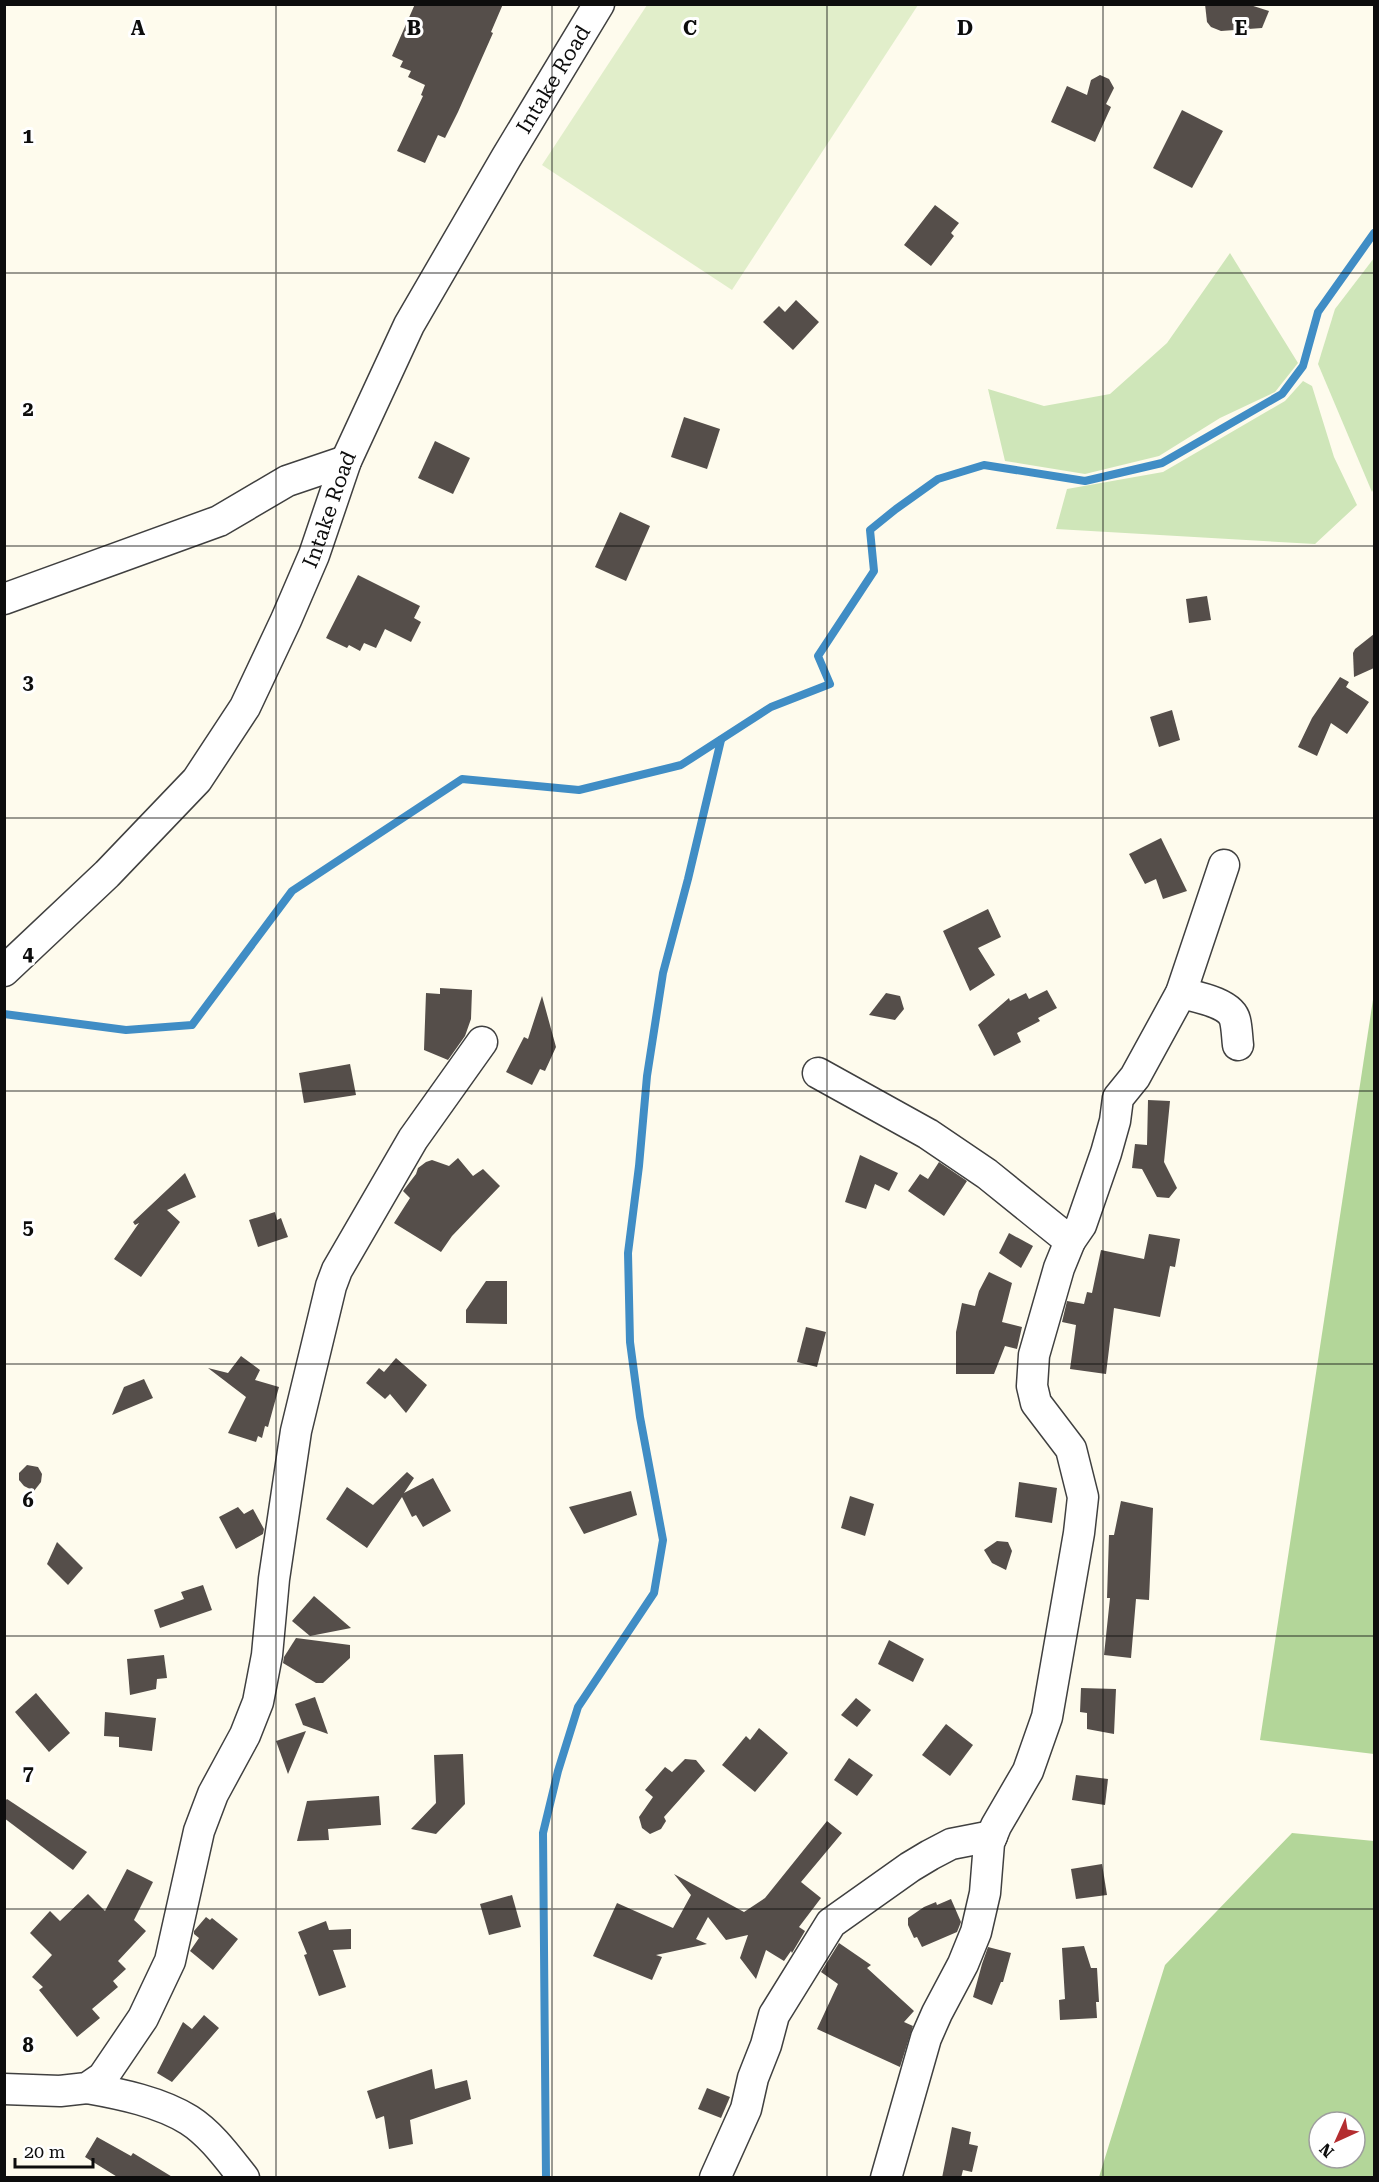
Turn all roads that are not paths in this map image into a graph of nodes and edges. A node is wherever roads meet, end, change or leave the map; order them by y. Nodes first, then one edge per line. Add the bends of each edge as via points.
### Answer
1 (599, 4) edge
2 (346, 461) junction
3 (4, 599) edge
4 (1224, 864) dead end
5 (4, 971) edge
6 (1181, 993) junction
7 (482, 1042) dead end
8 (1238, 1045) dead end
9 (818, 1073) dead end
10 (1070, 1241) junction
11 (992, 1836) junction
12 (87, 2088) junction
13 (4, 2089) edge
14 (244, 2178) edge
15 (715, 2178) edge
16 (886, 2178) edge

1 - 2 street, Intake Road via 410,325
2 - 3 street via 287,481 219,521
2 - 5 street, Intake Road via 314,555 286,620 245,707 197,780 107,874
4 - 6 street
6 - 8 street via 1228,1009 1235,1018
6 - 10 street via 1135,1077 1118,1098 1106,1153 1081,1225
7 - 12 street via 413,1139 337,1270 296,1431 258,1702 199,1832 170,1961 143,2018 116,2060 103,2077
9 - 10 street via 928,1134 987,1174
10 - 11 street via 1034,1355 1032,1386 1040,1411 1071,1449 1083,1497 1079,1533 1047,1717 1028,1771
11 - 15 street via 951,1844 930,1855 831,1923 774,2015 746,2109
11 - 16 street via 976,1932 926,2038
12 - 13 street
12 - 14 street via 164,2108 190,2121

